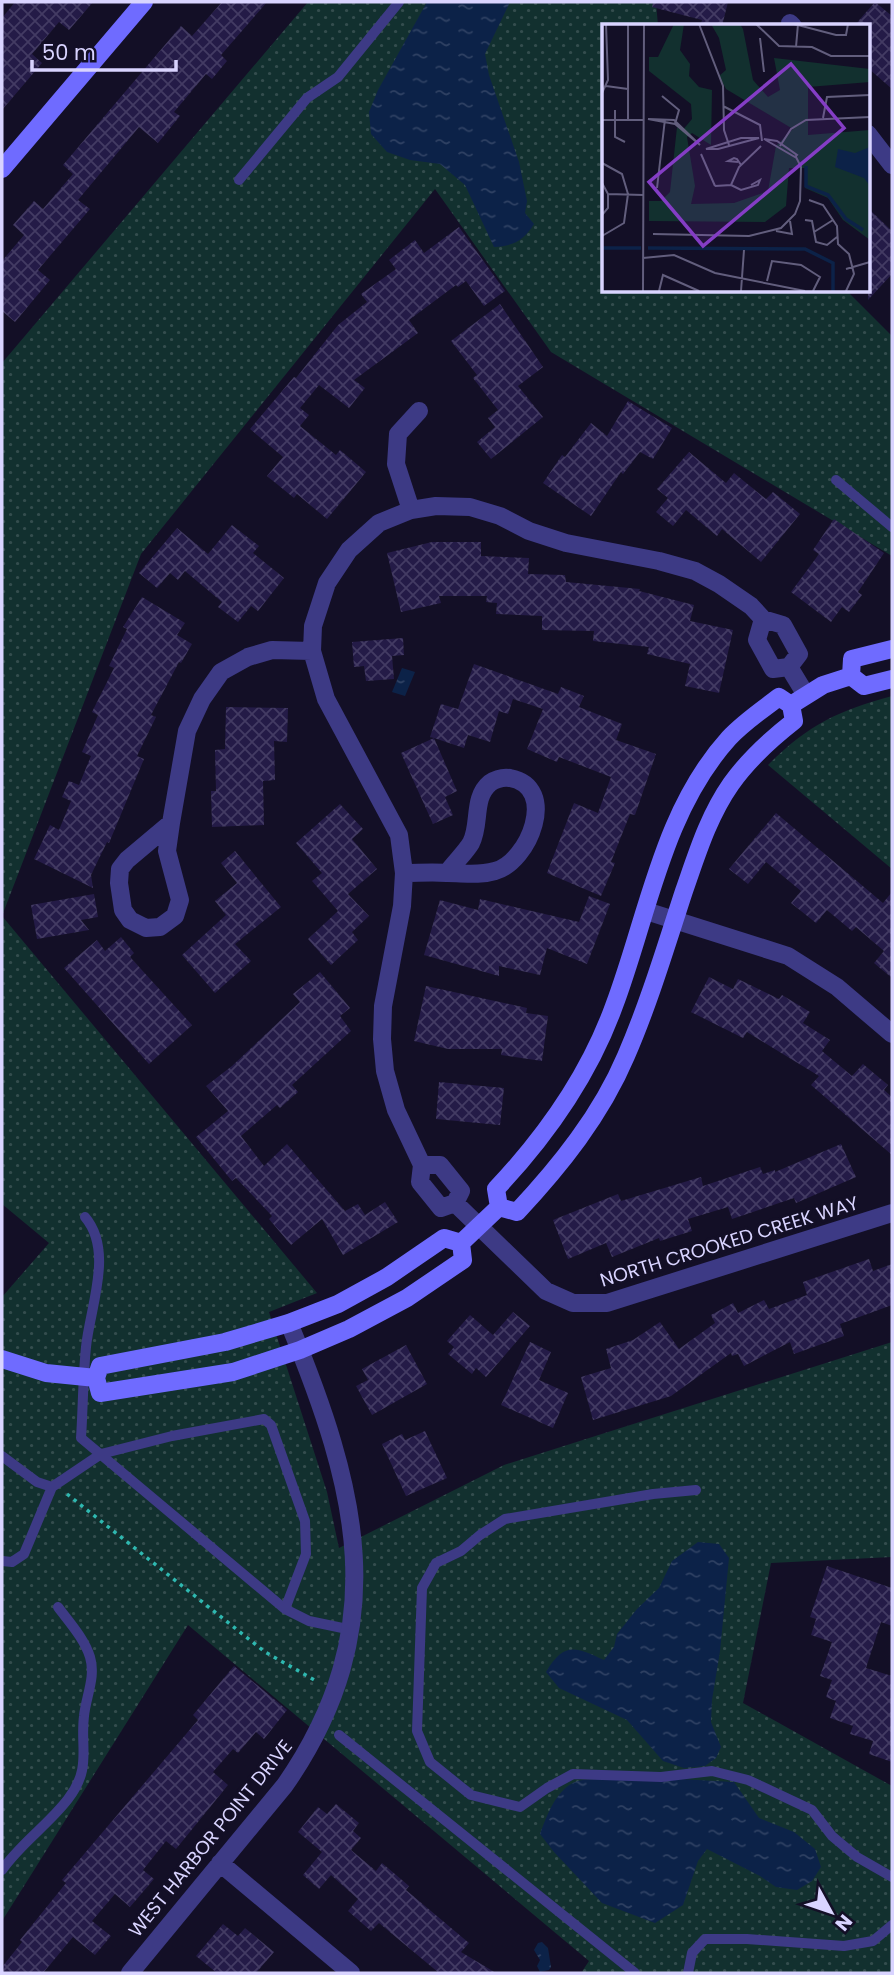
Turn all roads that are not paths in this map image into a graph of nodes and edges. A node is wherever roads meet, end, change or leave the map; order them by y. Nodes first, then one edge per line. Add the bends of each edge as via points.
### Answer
1 (144, 2) edge
2 (399, 2) edge
3 (870, 137) edge
4 (892, 165) edge
5 (2, 169) edge
6 (239, 180) dead end
7 (419, 411) dead end
8 (836, 480) dead end
9 (411, 510) junction
10 (892, 527) edge
11 (763, 619) junction
12 (892, 649) edge
13 (312, 651) junction
14 (789, 667) junction
15 (851, 676) junction
16 (892, 678) edge
17 (799, 700) junction
18 (171, 823) junction
19 (404, 873) junction
20 (447, 873) junction
21 (646, 911) junction
22 (675, 920) junction
23 (892, 1034) edge
24 (422, 1164) junction
25 (455, 1203) junction
26 (499, 1207) junction
27 (892, 1213) edge
28 (85, 1217) dead end
29 (479, 1226) junction
30 (461, 1243) junction
31 (289, 1323) junction
32 (300, 1350) junction
33 (2, 1359) edge
34 (90, 1378) junction
35 (100, 1454) junction
36 (2, 1455) edge
37 (52, 1487) junction
38 (696, 1490) dead end
39 (2, 1561) edge
40 (58, 1606) dead end
41 (285, 1609) junction
42 (352, 1630) junction
43 (339, 1735) dead end
44 (220, 1863) junction
45 (2, 1870) edge
46 (892, 1877) edge
47 (892, 1926) edge
48 (130, 1973) edge
49 (351, 1973) edge
50 (635, 1973) edge
51 (688, 1973) edge

1 - 5 street
2 - 6 lane via 338,77 307,98
3 - 4 street
7 - 9 street via 398,434 396,464
8 - 10 lane
9 - 11 street via 470,507 566,544 695,571 751,606
9 - 13 street via 379,523 349,550 327,583 313,626
11 - 14 street via 757,640 774,668
11 - 14 street via 783,625 800,654
12 - 15 street via 852,659
13 - 18 street via 272,650 222,672 187,731
13 - 19 street via 326,699 399,835
14 - 17 street
15 - 16 street via 864,686
15 - 17 street via 823,685
17 - 21 street via 779,697 730,738 708,766 670,835
17 - 22 street via 794,721 754,756 719,804 705,830
18 - 18 street via 120,869 123,910 130,920 146,928 160,928 175,916 180,900 167,851
19 - 20 street
19 - 24 street via 382,1039 396,1110
20 - 20 street via 477,875 510,863 528,839 537,810 530,789 502,777 491,783 477,806 470,845
21 - 22 street
21 - 26 street via 598,1045 544,1133 496,1189
22 - 23 street via 788,956 837,987
22 - 26 street via 625,1059 590,1123 517,1212
24 - 25 street via 440,1165 461,1191
24 - 25 street via 420,1182 441,1208
25 - 29 street, NORTH CROOKED CREEK WAY
26 - 29 street
27 - 29 street, NORTH CROOKED CREEK WAY via 607,1303 573,1303 546,1292
28 - 34 lane via 98,1243 99,1261 86,1348
29 - 30 street
30 - 31 street via 444,1238 338,1304
30 - 32 street via 463,1260 407,1298
31 - 32 street, WEST HARBOR POINT DRIVE
31 - 34 street via 225,1342 100,1366
32 - 34 street via 233,1372 125,1391 100,1393
32 - 42 street, WEST HARBOR POINT DRIVE via 351,1516 356,1562
33 - 34 street via 46,1373
34 - 35 lane via 81,1438
35 - 37 lane
35 - 41 lane
35 - 41 lane via 264,1419 271,1425 306,1521 306,1554
36 - 37 lane via 37,1482
37 - 39 lane via 24,1554 12,1562
38 - 46 lane via 505,1520 436,1563 422,1588 417,1731 430,1762 471,1795 520,1807 573,1774 661,1777 712,1771 748,1780 811,1810 857,1857
40 - 45 lane via 90,1658 81,1775 69,1798
41 - 42 lane via 309,1621
42 - 44 street, WEST HARBOR POINT DRIVE via 339,1682 315,1738 285,1785
43 - 50 lane
44 - 48 street, WEST HARBOR POINT DRIVE
44 - 49 street
47 - 51 lane via 873,1941 844,1946 705,1939 692,1953

